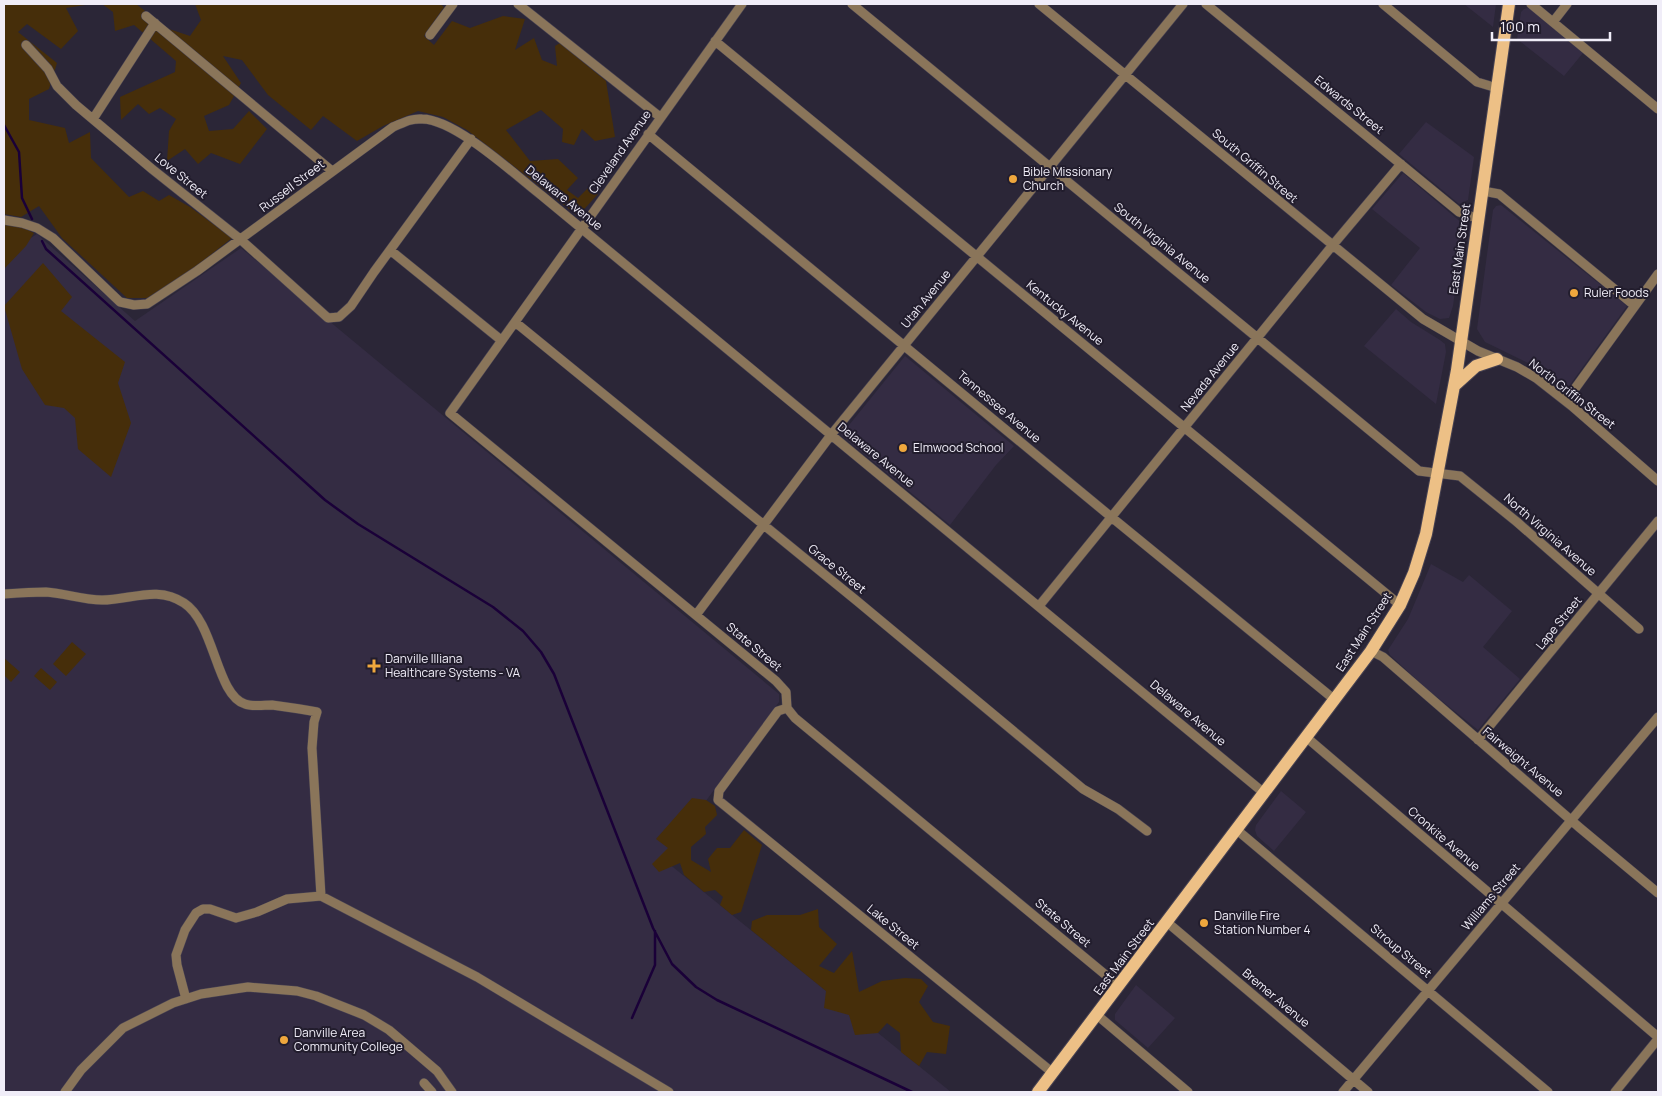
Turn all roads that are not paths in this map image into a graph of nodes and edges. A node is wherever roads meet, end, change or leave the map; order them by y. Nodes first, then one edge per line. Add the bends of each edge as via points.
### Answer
1 (453, 4) edge
2 (518, 4) edge
3 (742, 4) edge
4 (852, 4) edge
5 (1039, 4) edge
6 (1183, 4) edge
7 (1206, 4) edge
8 (1382, 4) edge
9 (1509, 4) edge
10 (1531, 4) edge
11 (1567, 4) edge
12 (146, 16) dead end
13 (1553, 22) junction
14 (155, 23) junction
15 (430, 35) dead end
16 (715, 40) junction
17 (26, 45) dead end
18 (1124, 75) junction
19 (1497, 88) junction
20 (1658, 109) edge
21 (660, 117) junction
22 (93, 120) junction
23 (648, 134) junction
24 (471, 139) junction
25 (1402, 164) junction
26 (1050, 168) junction
27 (332, 171) junction
28 (1483, 191) junction
29 (1479, 219) junction
30 (4, 220) edge
31 (582, 228) junction
32 (240, 240) junction
33 (1332, 246) junction
34 (390, 250) junction
35 (977, 257) junction
36 (1658, 274) edge
37 (1636, 306) junction
38 (515, 322) junction
39 (1258, 338) junction
40 (501, 340) junction
41 (1461, 341) junction
42 (904, 345) junction
43 (1497, 358) junction
44 (1455, 385) junction
45 (1566, 401) junction
46 (450, 413) joint
47 (1184, 428) junction
48 (831, 435) junction
49 (1438, 473) junction
50 (1658, 481) edge
51 (1110, 516) junction
52 (1658, 521) edge
53 (763, 524) junction
54 (4, 594) edge
55 (1599, 594) junction
56 (1400, 605) junction
57 (1038, 606) junction
58 (696, 615) junction
59 (1639, 629) dead end
60 (1371, 651) junction
61 (1334, 700) junction
62 (787, 708) junction
63 (1658, 717) edge
64 (1306, 737) junction
65 (1478, 740) junction
66 (1264, 793) junction
67 (1572, 821) junction
68 (1236, 830) junction
69 (1147, 831) dead end
70 (1658, 892) edge
71 (321, 896) junction
72 (1501, 904) junction
73 (1168, 923) junction
74 (1119, 986) junction
75 (1428, 990) junction
76 (186, 999) junction
77 (1097, 1015) junction
78 (1658, 1038) edge
79 (1053, 1072) junction
80 (1353, 1080) junction
81 (424, 1083) dead end
82 (653, 1083) junction
83 (66, 1092) edge
84 (432, 1092) edge
85 (452, 1092) edge
86 (660, 1092) edge
87 (669, 1092) edge
88 (1038, 1092) edge
89 (1188, 1092) edge
90 (1343, 1092) edge
91 (1368, 1092) edge
92 (1548, 1092) edge
93 (1615, 1092) edge

1 - 15 street
2 - 21 street
3 - 16 street, Cleveland Avenue
4 - 26 street, South Virginia Avenue
5 - 18 street, South Griffin Street
6 - 18 street, Utah Avenue
7 - 25 street, Edwards Street
8 - 19 street via 1477,82
9 - 19 main road, East Main Street
10 - 13 street
11 - 13 street
12 - 14 street
13 - 20 street
14 - 22 street
14 - 27 street
16 - 21 street, Cleveland Avenue
16 - 35 street, Kentucky Avenue
17 - 22 street, Love Street via 48,69 57,86
18 - 26 street, Utah Avenue
18 - 33 street, South Griffin Street
19 - 28 main road, East Main Street
21 - 23 street, Cleveland Avenue
22 - 32 street, Love Street
23 - 31 street, Cleveland Avenue
23 - 42 street, Tennessee Avenue
24 - 27 street, Russell Street via 438,123 412,119 393,127
24 - 31 street, Delaware Avenue
24 - 34 street
25 - 29 street, Edwards Street via 1460,212
25 - 33 street, Nevada Avenue
26 - 35 street, Utah Avenue
26 - 39 street, South Virginia Avenue
27 - 32 street, Russell Street
28 - 29 main road, East Main Street
28 - 37 street via 1499,194
29 - 41 main road, East Main Street
30 - 32 street, Russell Street via 37,228 53,238 120,302 134,305 147,304
31 - 38 street, Cleveland Avenue
31 - 48 street, Delaware Avenue
32 - 34 street, Love Street via 328,318 339,317 351,306
33 - 39 street, Nevada Avenue
33 - 41 street, South Griffin Street via 1423,319
34 - 40 street
35 - 42 street, Utah Avenue
35 - 47 street, Kentucky Avenue
36 - 37 street
37 - 45 street
38 - 40 street, Cleveland Avenue
38 - 53 street, Grace Street
39 - 47 street, Nevada Avenue
39 - 49 street, South Virginia Avenue via 1419,471
40 - 46 street, Cleveland Avenue
41 - 43 street, North Griffin Street
41 - 44 main road, East Main Street
42 - 48 street, Utah Avenue
42 - 51 street, Tennessee Avenue
43 - 44 main road via 1476,366
43 - 45 street, North Griffin Street via 1517,366
44 - 49 main road, East Main Street
45 - 50 street, North Griffin Street
46 - 58 street, State Street
47 - 51 street, Nevada Avenue
47 - 56 street, Kentucky Avenue
48 - 53 street, Utah Avenue
48 - 57 street, Delaware Avenue
49 - 55 street, North Virginia Avenue via 1460,476
49 - 56 main road, East Main Street via 1422,550
51 - 57 street, Nevada Avenue
51 - 61 street, Tennessee Avenue
52 - 55 street, Lape Street
53 - 58 street, Utah Avenue
53 - 69 street, Grace Street via 1084,789
54 - 71 street via 46,592 103,600 140,594 167,595 184,603 198,616 228,689 236,698 246,705 272,705 317,712 312,748
55 - 59 street, North Virginia Avenue
55 - 65 street, Lape Street
56 - 60 main road, East Main Street
57 - 66 street, Delaware Avenue
58 - 62 street, State Street via 776,681 786,692
60 - 61 main road, East Main Street
60 - 65 street, Fairweight Avenue via 1383,657
61 - 64 main road, East Main Street
62 - 74 street, State Street via 795,718
62 - 79 street, Lake Street via 778,711 719,791 718,800
63 - 67 street, Williams Street
64 - 66 main road, East Main Street
64 - 72 street, Cronkite Avenue
65 - 67 street, Fairweight Avenue
66 - 68 main road, East Main Street
67 - 70 street, Fairweight Avenue
67 - 72 street, Williams Street
68 - 73 main road, East Main Street
68 - 75 street, Stroup Street
71 - 76 street via 287,899 236,918 210,909 196,913 185,930 176,955
71 - 82 street via 477,978
72 - 75 street, Williams Street
72 - 78 street, Cronkite Avenue
73 - 74 main road, East Main Street
73 - 80 street, Bremer Avenue
74 - 77 main road, East Main Street
75 - 80 street, Williams Street
75 - 92 street, Stroup Street
76 - 83 street via 123,1028 81,1070
76 - 85 street via 248,987 316,996 364,1015 389,1030 437,1070
77 - 79 main road, East Main Street
77 - 89 street
78 - 93 street
79 - 88 main road, East Main Street
80 - 90 street, Williams Street
80 - 91 street, Bremer Avenue
81 - 84 street
82 - 86 street
82 - 87 street

